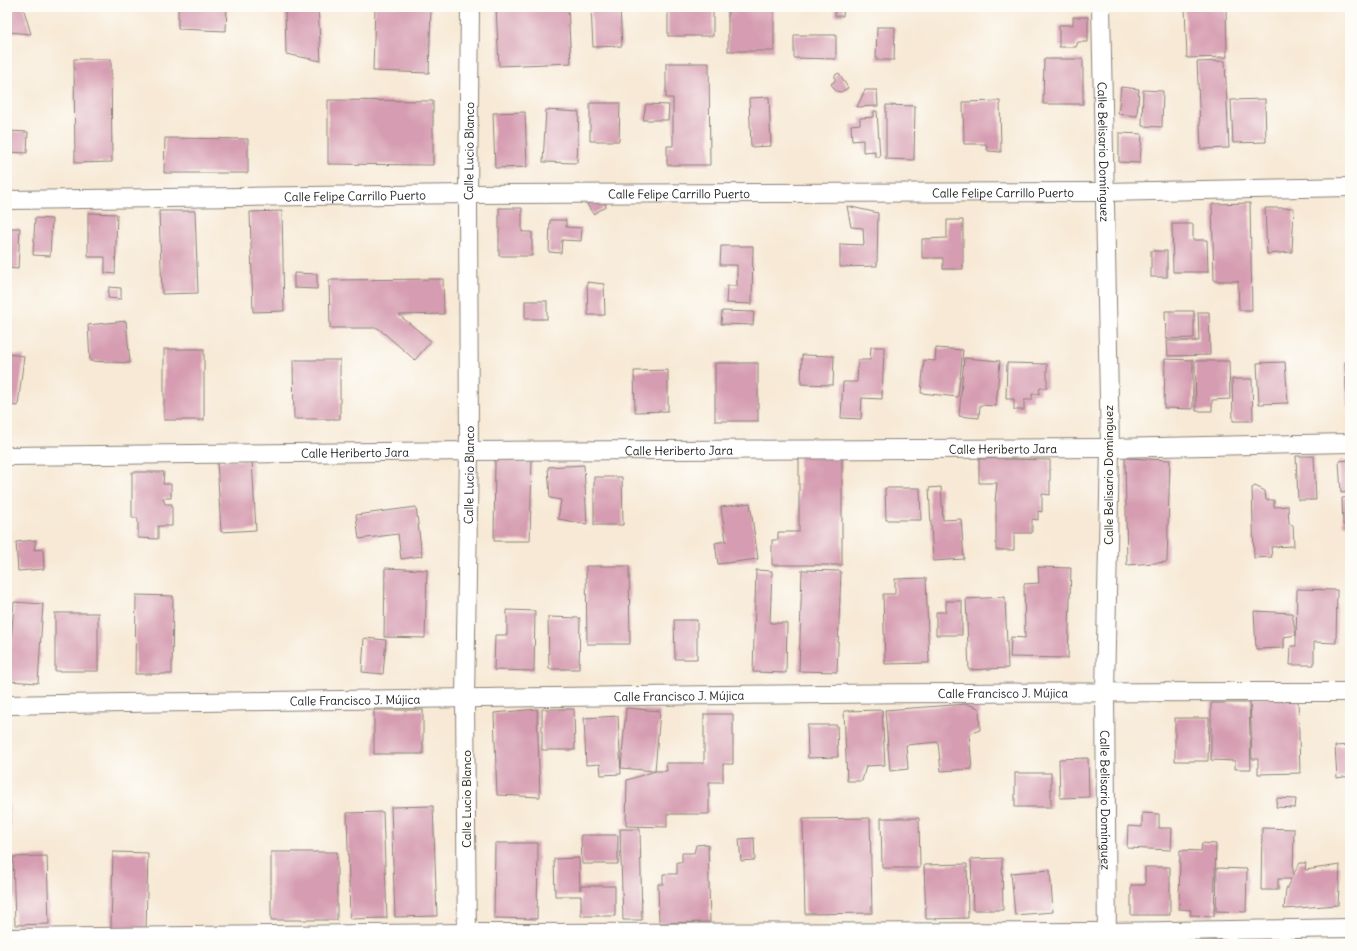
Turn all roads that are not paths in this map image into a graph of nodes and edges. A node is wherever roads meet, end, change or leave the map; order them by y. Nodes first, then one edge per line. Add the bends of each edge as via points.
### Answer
1 (470, 7) edge
2 (1101, 7) edge
3 (1350, 187) edge
4 (1104, 192) junction
5 (468, 194) junction
6 (7, 200) edge
7 (1350, 443) edge
8 (1110, 448) junction
9 (469, 451) junction
10 (7, 456) edge
11 (1106, 692) junction
12 (1350, 692) edge
13 (465, 698) junction
14 (7, 705) edge
15 (1350, 928) edge
16 (7, 938) edge
17 (1107, 938) edge
18 (467, 939) edge

1 - 5 street, Calle Lucio Blanco
2 - 4 street, Calle Belisario Domínguez
3 - 4 street, Calle Felipe Carrillo Puerto
4 - 5 street, Calle Felipe Carrillo Puerto
4 - 8 street, Calle Belisario Domínguez
5 - 6 street, Calle Felipe Carrillo Puerto
5 - 9 street, Calle Lucio Blanco
7 - 8 street, Calle Heriberto Jara
8 - 9 street, Calle Heriberto Jara
8 - 11 street, Calle Belisario Domínguez
9 - 10 street, Calle Heriberto Jara
9 - 13 street, Calle Lucio Blanco
11 - 12 street, Calle Francisco J. Mújica
11 - 13 street, Calle Francisco J. Mújica
11 - 17 street, Calle Belisario Domínguez
13 - 14 street, Calle Francisco J. Mújica
13 - 18 street, Calle Lucio Blanco
15 - 17 street
16 - 18 street
17 - 18 street

